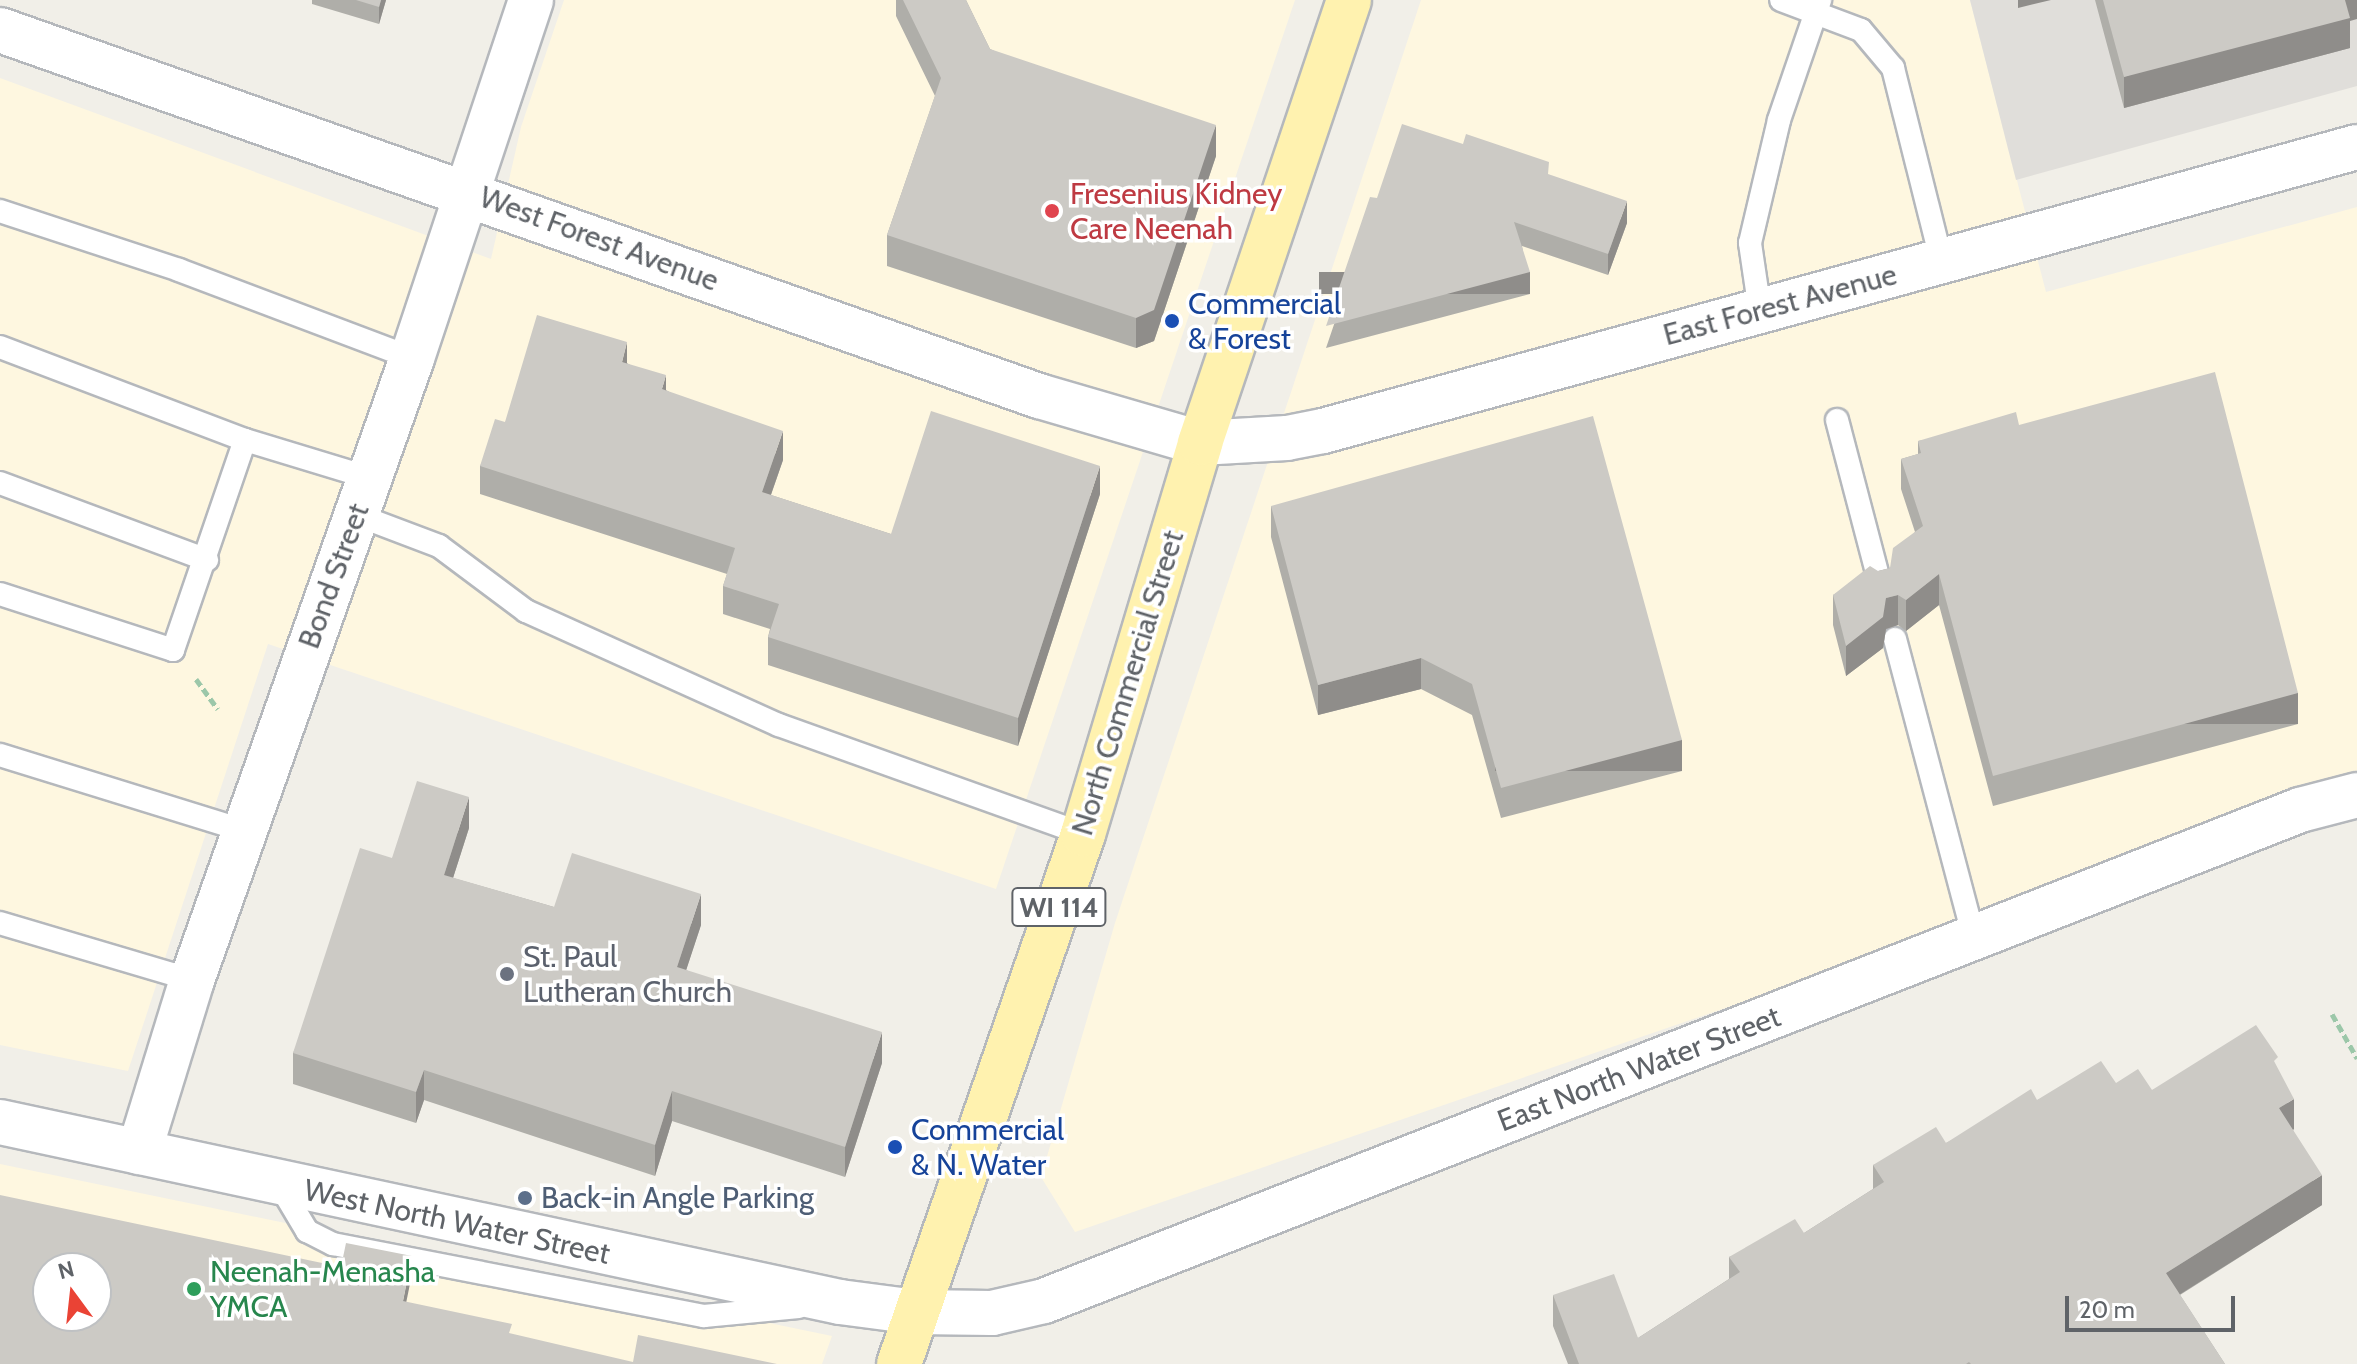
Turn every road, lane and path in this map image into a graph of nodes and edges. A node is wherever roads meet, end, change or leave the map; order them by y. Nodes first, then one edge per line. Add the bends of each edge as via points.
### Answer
1 (531, 0) edge
2 (1349, 0) edge
3 (1781, 0) edge
4 (1818, 5) edge
5 (0, 30) edge
6 (2357, 147) edge
7 (467, 193) junction
8 (0, 211) edge
9 (1942, 263) junction
10 (1760, 311) junction
11 (0, 347) edge
12 (412, 358) junction
13 (1837, 420) dead end
14 (245, 440) junction
15 (1200, 443) junction
16 (0, 483) edge
17 (364, 496) junction
18 (207, 560) junction
19 (1881, 588) edge
20 (0, 594) edge
21 (1895, 639) edge
22 (0, 755) edge
23 (2357, 795) edge
24 (246, 831) junction
25 (1083, 834) junction
26 (0, 923) edge
27 (1974, 937) junction
28 (192, 980) junction
29 (2332, 1014) dead end
30 (2357, 1058) edge
31 (0, 1122) edge
32 (139, 1152) junction
33 (916, 1312) junction
34 (899, 1364) edge

1 - 7 street, Bond Street
2 - 15 main road, North Commercial Street / WI 114
3 - 4 lane
4 - 9 lane via 1861,30 1893,68
4 - 10 lane via 1779,120 1750,243
5 - 7 street, West Forest Avenue
6 - 9 street, East Forest Avenue
7 - 12 street, Bond Street
7 - 15 street, West Forest Avenue via 1039,396
8 - 12 lane via 179,270
9 - 10 street, East Forest Avenue
10 - 15 street, East Forest Avenue via 1323,431
11 - 14 lane
12 - 17 street, Bond Street
13 - 19 lane
14 - 17 lane
14 - 18 lane
15 - 25 main road, North Commercial Street / WI 114
16 - 18 lane
17 - 24 street, Bond Street
17 - 25 lane via 526,611 779,725
18 - 20 lane via 173,650
21 - 27 lane
22 - 24 lane
23 - 27 street, East North Water Street via 2300,810
24 - 28 street, Bond Street
25 - 33 main road, North Commercial Street / WI 114
26 - 28 lane
27 - 33 street, East North Water Street via 1044,1301 992,1313
28 - 32 street, Bond Street
29 - 30 path
31 - 32 street, West North Water Street
32 - 33 street, West North Water Street via 840,1302
33 - 34 main road, North Commercial Street / WI 114

